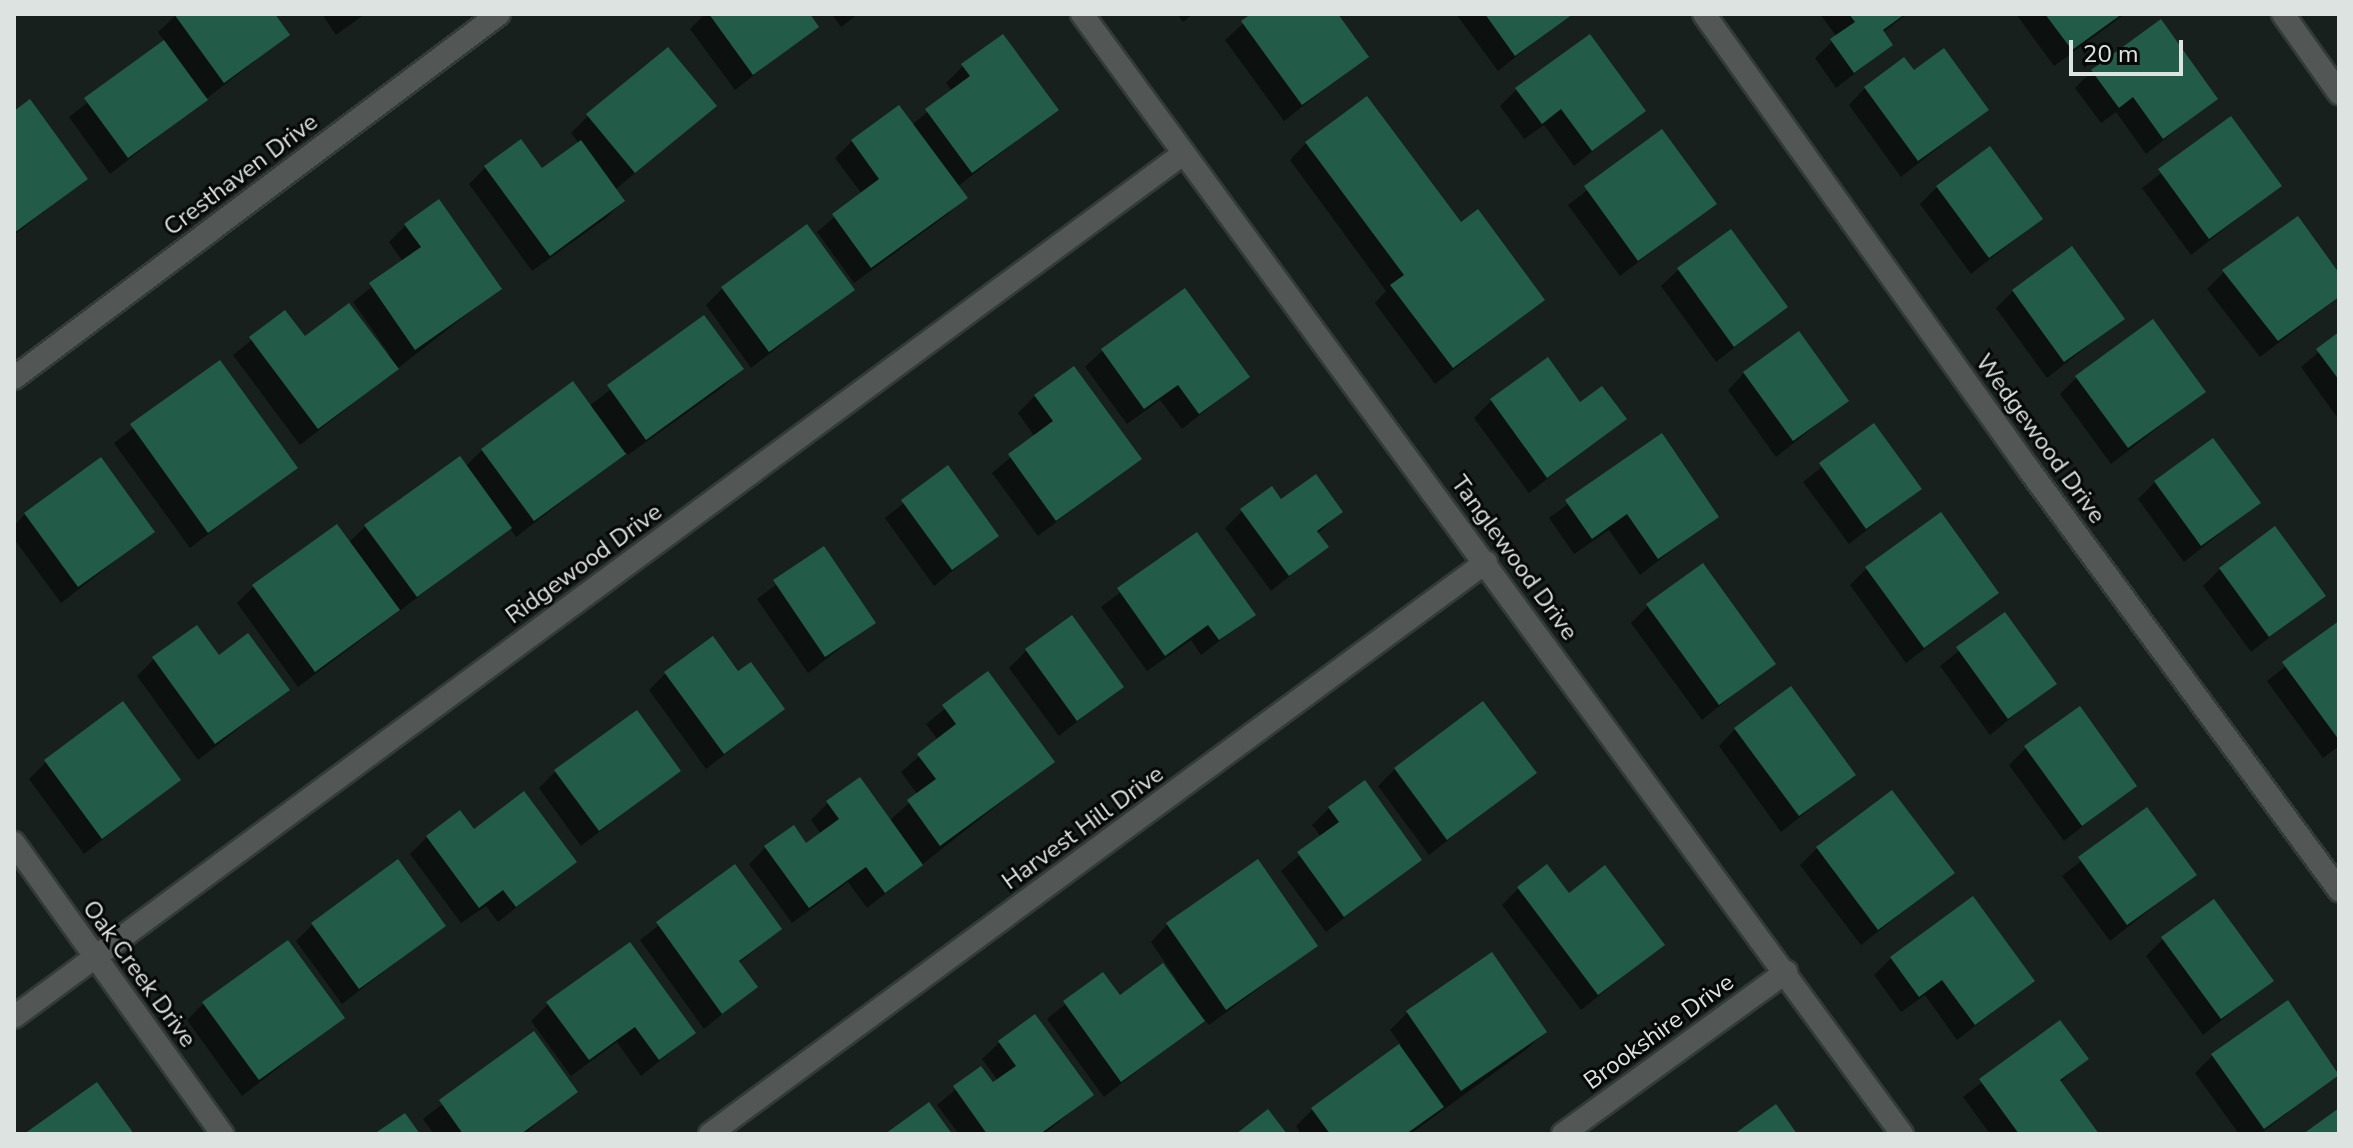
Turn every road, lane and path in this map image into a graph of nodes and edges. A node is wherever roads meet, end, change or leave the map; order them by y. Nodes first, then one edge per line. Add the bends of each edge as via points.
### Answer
1 (499, 14) edge
2 (1082, 14) edge
3 (1704, 14) edge
4 (2283, 14) edge
5 (2339, 93) edge
6 (1184, 153) junction
7 (14, 378) edge
8 (1486, 562) junction
9 (14, 843) edge
10 (2339, 890) edge
11 (95, 958) junction
12 (1786, 972) junction
13 (14, 1017) edge
14 (222, 1134) edge
15 (710, 1134) edge
16 (1563, 1134) edge
17 (1902, 1134) edge

1 - 7 street, Cresthaven Drive
2 - 6 street, Tanglewood Drive
3 - 10 street, Wedgewood Drive via 2030,471
4 - 5 street
6 - 8 street, Tanglewood Drive
6 - 11 street, Ridgewood Drive
8 - 12 street, Tanglewood Drive
8 - 15 street, Harvest Hill Drive
9 - 11 street, Oak Creek Drive
11 - 13 street, Ridgewood Drive
11 - 14 street, Oak Creek Drive
12 - 16 street, Brookshire Drive
12 - 17 street, Tanglewood Drive

